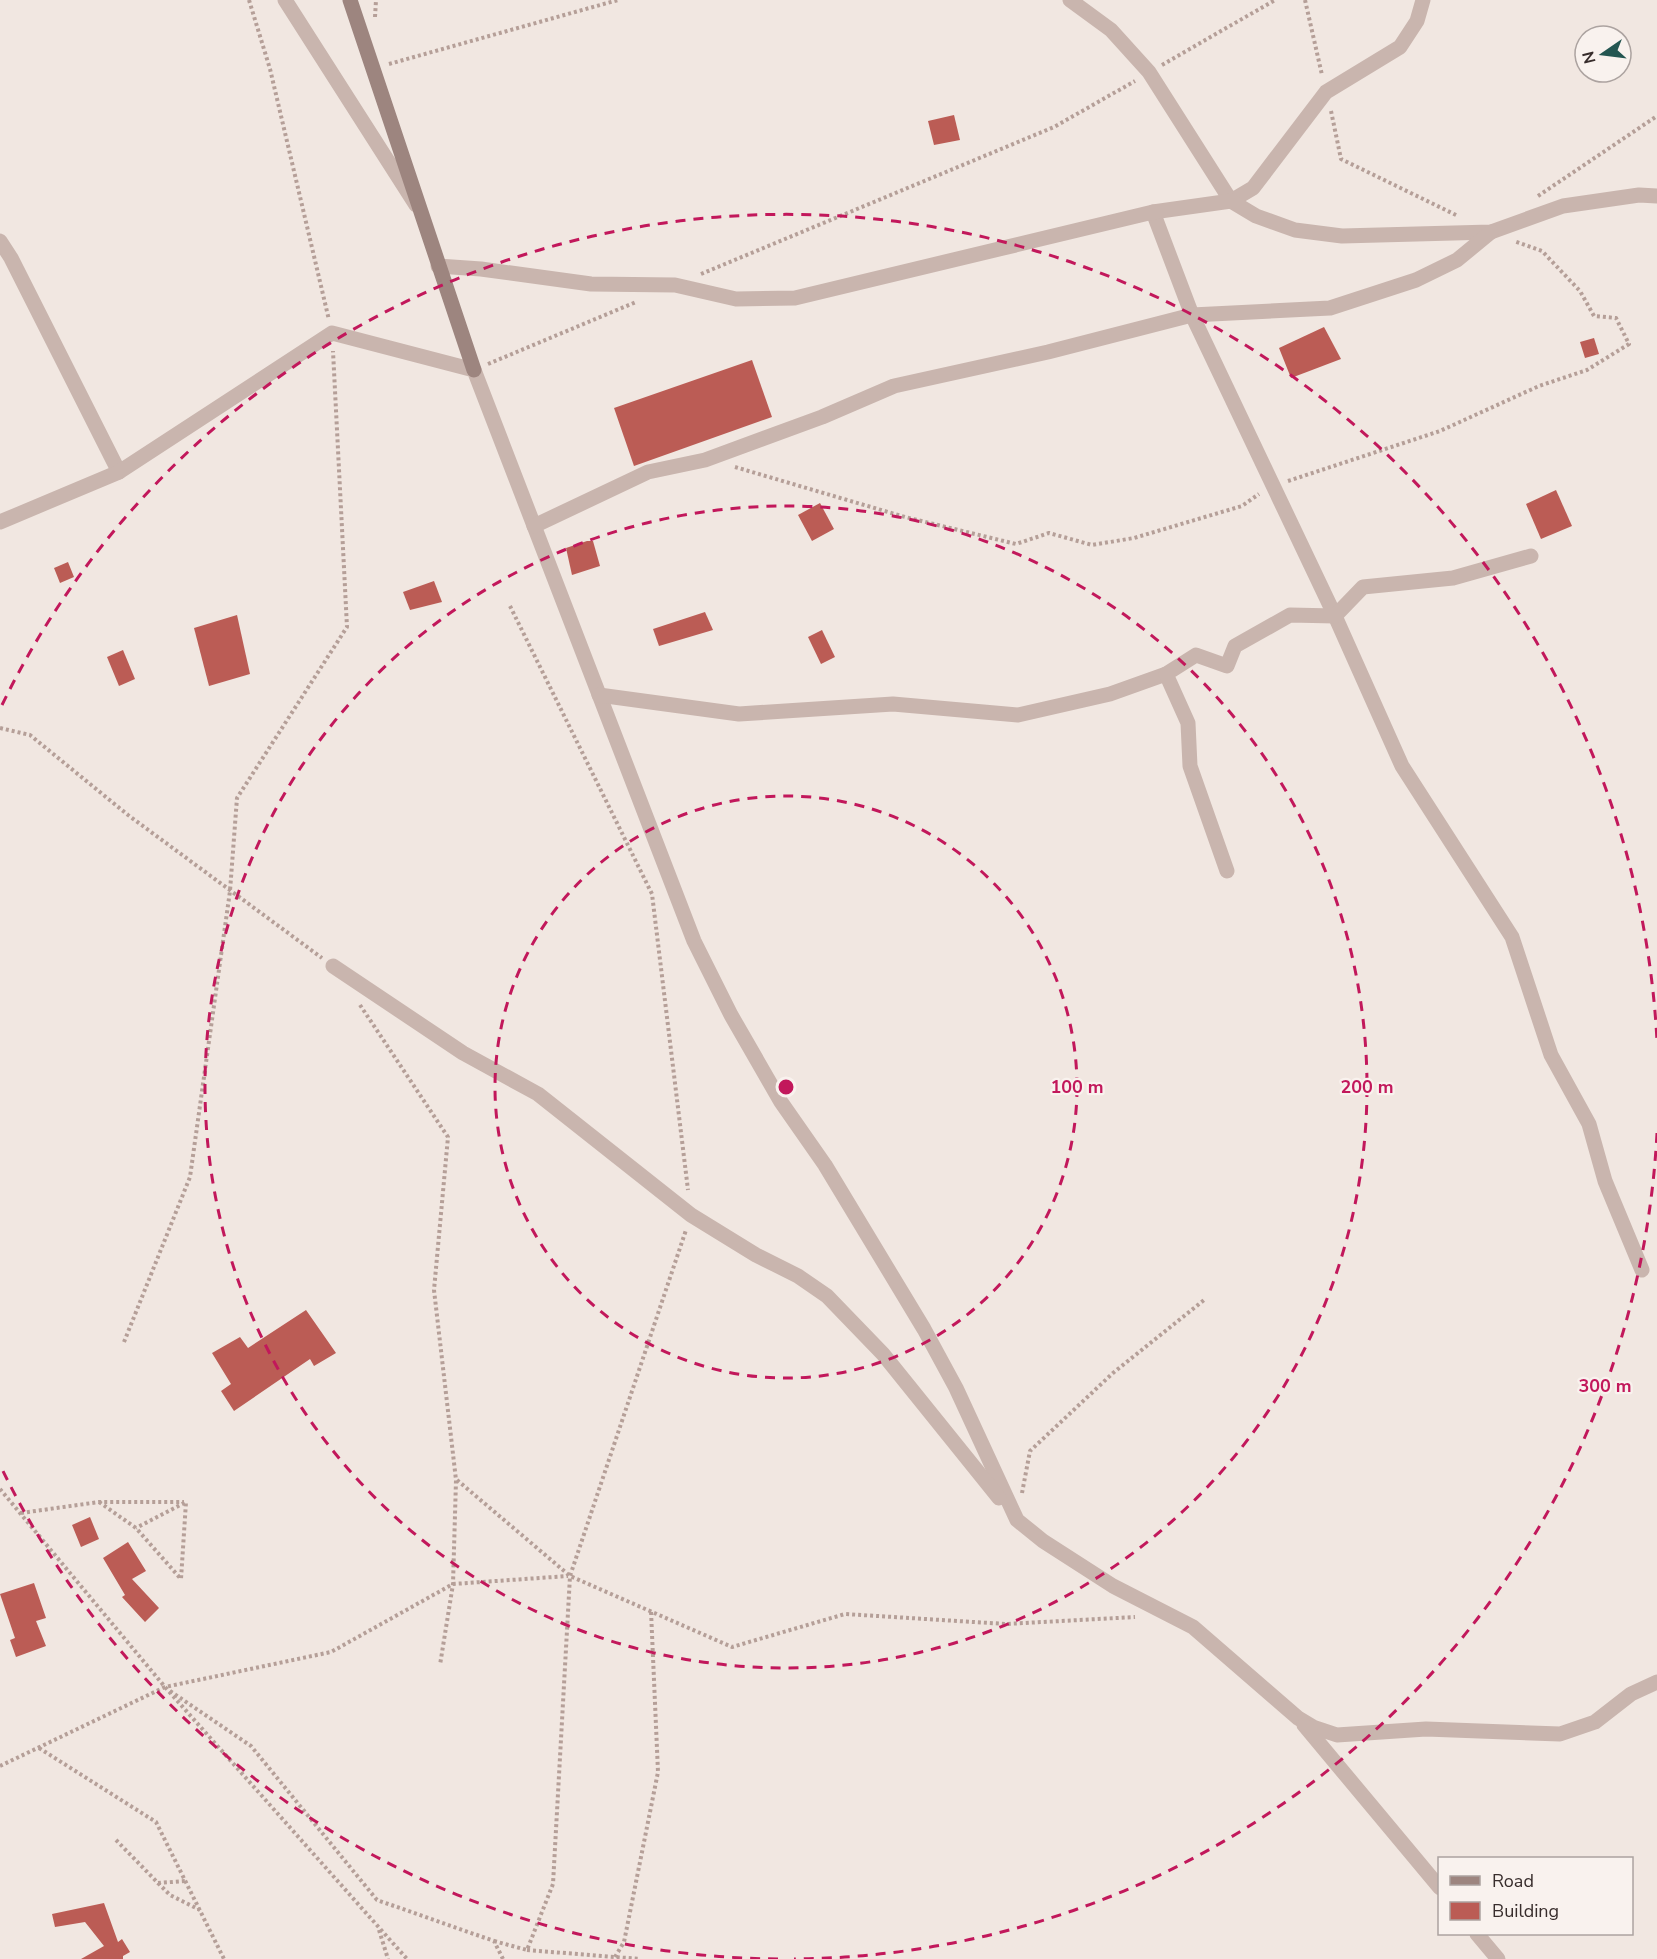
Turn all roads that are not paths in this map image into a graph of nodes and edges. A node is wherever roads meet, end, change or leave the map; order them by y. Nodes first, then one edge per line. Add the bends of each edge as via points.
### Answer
1 (285, 0) edge
2 (351, 0) edge
3 (1070, 0) edge
4 (1424, 0) edge
5 (1657, 196) edge
6 (1231, 201) junction
7 (419, 210) junction
8 (1153, 212) junction
9 (1491, 232) junction
10 (0, 241) edge
11 (438, 266) junction
12 (1192, 315) junction
13 (474, 370) junction
14 (119, 472) junction
15 (0, 522) edge
16 (534, 526) junction
17 (1532, 556) dead end
18 (1335, 616) junction
19 (1166, 674) junction
20 (599, 695) junction
21 (1227, 871) dead end
22 (333, 966) road end
23 (1642, 1270) dead end
24 (1017, 1520) junction
25 (1657, 1682) edge
26 (1298, 1718) junction
27 (1438, 1886) edge
28 (1478, 1935) edge
29 (1498, 1959) edge

1 - 7 street
2 - 7 street
3 - 6 street via 1111,30 1149,72
4 - 6 street via 1417,21 1400,47 1326,92 1253,188
5 - 9 street via 1563,206
6 - 8 street
6 - 9 street via 1256,216 1295,230 1342,236
7 - 11 street
8 - 11 street via 795,298 736,299 675,285 591,284
8 - 12 street
9 - 12 street via 1457,260 1416,280 1330,308
10 - 14 street
11 - 13 street
12 - 16 street via 894,386 705,460 648,472
12 - 18 street
13 - 14 street via 332,333
13 - 16 street
14 - 15 street
16 - 20 street
17 - 18 street via 1454,578 1363,587
18 - 19 street via 1290,615 1235,646 1227,666 1196,655
18 - 23 street via 1402,766 1512,937 1551,1054 1589,1124 1605,1181
19 - 20 street via 1110,694 1018,715 893,704 739,714
19 - 21 street via 1188,723 1190,766
20 - 24 street via 694,941 730,1015 924,1329
22 - 24 street via 463,1053 538,1094 691,1215 827,1296 883,1354
24 - 26 street via 1042,1541 1113,1586 1193,1628
25 - 26 street via 1632,1694 1595,1722 1560,1734 1426,1729 1338,1735
26 - 27 street
28 - 29 street

